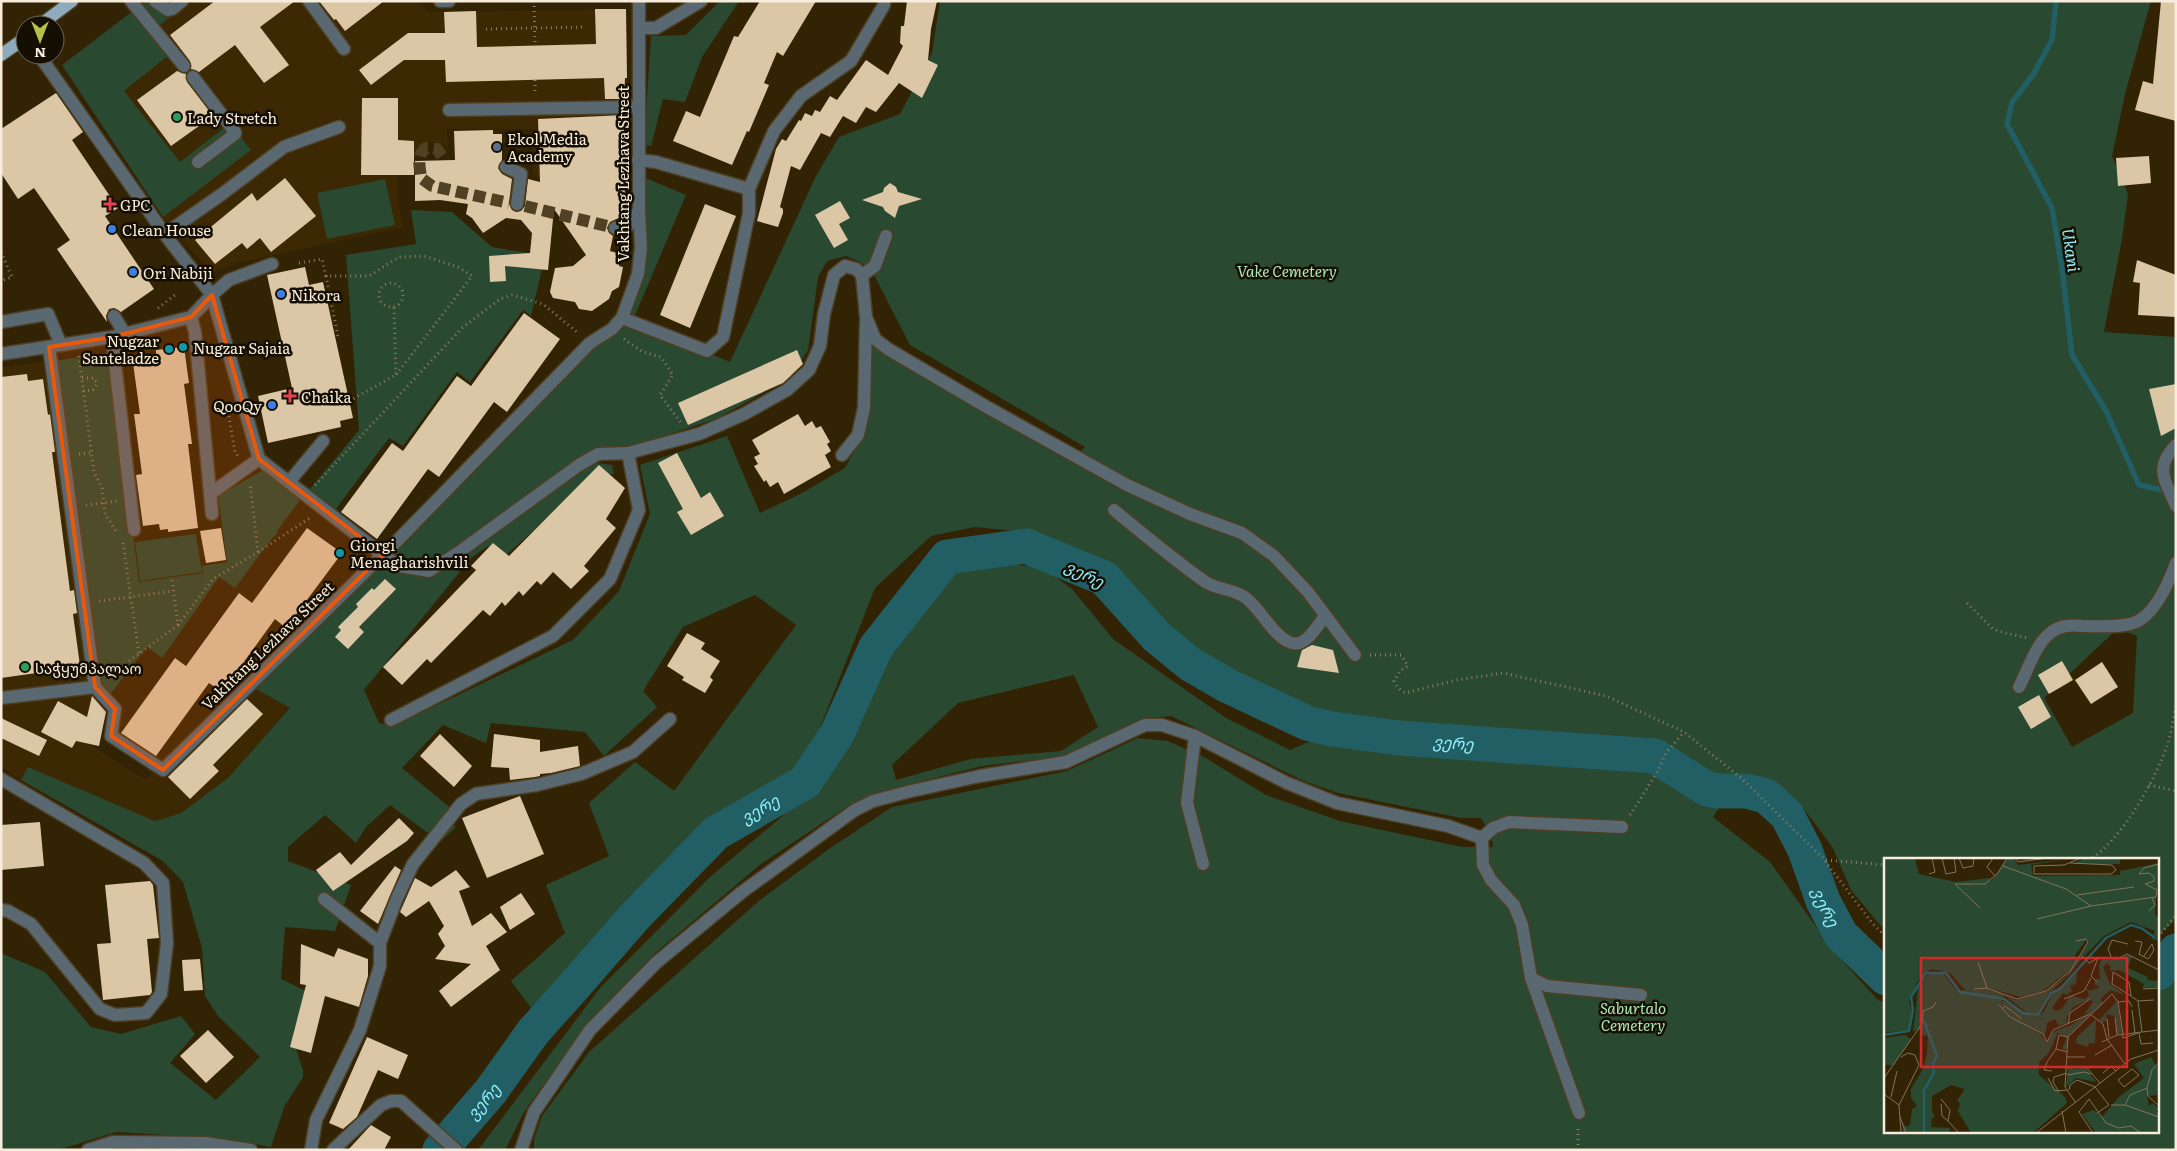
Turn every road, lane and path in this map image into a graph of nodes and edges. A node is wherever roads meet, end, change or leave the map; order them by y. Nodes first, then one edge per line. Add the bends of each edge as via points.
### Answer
1 (72, 1) edge
2 (131, 1) edge
3 (156, 1) edge
4 (182, 1) edge
5 (309, 1) edge
6 (440, 1) edge
7 (449, 1) edge
8 (534, 1) edge
9 (639, 1) edge
10 (701, 1) edge
11 (884, 1) edge
12 (53, 15) edge
13 (585, 27) dead end
14 (534, 28) junction
15 (639, 28) junction
16 (486, 29) dead end
17 (15, 45) edge
18 (535, 45) dead end
19 (344, 49) dead end
20 (1, 55) edge
21 (46, 65) edge
22 (184, 66) dead end
23 (193, 77) dead end
24 (535, 80) dead end
25 (535, 92) dead end
26 (638, 107) junction
27 (449, 110) dead end
28 (339, 127) dead end
29 (638, 160) junction
30 (198, 162) dead end
31 (506, 167) dead end
32 (749, 189) junction
33 (517, 204) dead end
34 (639, 210) junction
35 (615, 228) dead end
36 (165, 234) junction
37 (886, 236) dead end
38 (1, 252) edge
39 (299, 262) dead end
40 (272, 264) dead end
41 (862, 275) junction
42 (326, 276) junction
43 (1, 281) edge
44 (212, 294) junction
45 (175, 295) dead end
46 (166, 302) dead end
47 (394, 307) junction
48 (114, 316) dead end
49 (191, 317) junction
50 (866, 317) junction
51 (622, 318) junction
52 (1, 322) edge
53 (612, 329) junction
54 (126, 334) junction
55 (112, 337) junction
56 (338, 337) dead end
57 (77, 343) junction
58 (590, 343) junction
59 (55, 346) junction
60 (1, 354) edge
61 (396, 375) junction
62 (82, 378) junction
63 (83, 391) junction
64 (349, 401) dead end
65 (686, 437) junction
66 (323, 441) dead end
67 (2176, 445) edge
68 (92, 453) junction
69 (628, 453) junction
70 (79, 454) dead end
71 (842, 455) dead end
72 (254, 463) junction
73 (289, 482) junction
74 (210, 494) junction
75 (305, 495) junction
76 (117, 501) dead end
77 (104, 502) junction
78 (2176, 506) edge
79 (70, 507) junction
80 (324, 510) junction
81 (1114, 510) dead end
82 (212, 514) dead end
83 (134, 530) dead end
84 (258, 552) junction
85 (382, 555) junction
86 (2176, 563) edge
87 (172, 579) dead end
88 (173, 591) junction
89 (131, 597) junction
90 (97, 602) dead end
91 (1967, 603) dead end
92 (1325, 616) junction
93 (178, 625) junction
94 (2043, 640) junction
95 (139, 654) junction
96 (1355, 655) joint
97 (95, 687) junction
98 (2019, 687) dead end
99 (1, 698) edge
100 (2176, 705) edge
101 (670, 719) dead end
102 (391, 720) dead end
103 (1684, 732) junction
104 (1195, 736) junction
105 (1, 779) edge
106 (2148, 785) junction
107 (2176, 791) edge
108 (1622, 827) joint
109 (1482, 838) junction
110 (2090, 858) edge
111 (1824, 860) junction
112 (1203, 864) dead end
113 (1884, 865) edge
114 (324, 899) dead end
115 (1, 910) edge
116 (2176, 914) edge
117 (1884, 934) edge
118 (2160, 934) edge
119 (380, 942) junction
120 (1531, 978) junction
121 (1641, 995) dead end
122 (1579, 1113) joint
123 (161, 1146) edge
124 (88, 1150) edge
125 (251, 1150) edge
126 (311, 1150) edge
127 (333, 1150) edge
128 (456, 1150) edge
129 (521, 1150) edge
130 (1578, 1150) edge

1 - 12 main road
2 - 22 street
3 - 4 street via 168,10
5 - 19 street
6 - 7 street
8 - 14 path
9 - 15 street, Vakhtang Lezhava Street
10 - 15 street via 656,28
11 - 32 street via 851,60 801,96 774,130
13 - 14 path
14 - 16 path
14 - 18 path
15 - 26 street, Vakhtang Lezhava Street
17 - 20 main road
21 - 36 street
23 - 30 street via 236,132
24 - 25 path
26 - 27 street
26 - 29 street, Vakhtang Lezhava Street
28 - 36 street via 284,147
29 - 32 street via 656,162
29 - 34 street, Vakhtang Lezhava Street
31 - 33 street via 521,174
32 - 51 street via 749,213 722,337 707,351
34 - 35 street via 626,227
34 - 51 street, Vakhtang Lezhava Street via 641,247 638,274
36 - 44 street
37 - 41 street via 875,266
38 - 43 path via 12,277
39 - 42 path via 322,259
40 - 44 street via 229,280
41 - 50 street
41 - 65 street via 845,266 834,275 820,346 809,370 787,390 744,414
42 - 56 path
42 - 61 path via 369,276 400,257 424,256 458,267 472,276
44 - 49 street
44 - 72 street
45 - 46 path
47 - 47 path via 401,303 403,291 399,285 388,283 381,287 379,296 382,304
47 - 61 path
48 - 54 street
49 - 54 street
49 - 74 street
50 - 71 street via 864,408 858,435
50 - 92 street via 875,339 888,349 985,406 1127,485 1242,533 1274,556 1308,592
51 - 53 street, Vakhtang Lezhava Street
52 - 59 street via 48,314
53 - 58 street, Vakhtang Lezhava Street
53 - 65 path via 631,345 661,358 673,375 660,395 681,422
54 - 55 street
55 - 57 street
55 - 83 street
57 - 59 street
57 - 62 path
58 - 75 path via 543,304 512,294 500,299 462,328
58 - 85 street, Vakhtang Lezhava Street
59 - 60 street
59 - 79 street
61 - 64 path
62 - 63 path
62 - 63 path via 94,378 97,384 93,390
63 - 68 path
65 - 69 street
66 - 73 street
67 - 78 street via 2165,458 2162,471
68 - 70 path
68 - 77 path via 94,473 102,487
69 - 85 street via 598,454 579,465 429,571 399,566
69 - 102 street via 639,510 610,579 553,636
72 - 73 street
72 - 74 street
72 - 84 path
73 - 75 street
74 - 82 street
75 - 80 street
76 - 77 path
77 - 79 path
77 - 89 path via 105,514 125,545
79 - 97 street
80 - 84 path
80 - 85 street
81 - 92 street via 1206,583 1233,590 1247,598 1282,638 1299,643 1308,638
84 - 93 path via 213,579
85 - 97 street, Vakhtang Lezhava Street via 163,770 111,736 115,709
86 - 94 street via 2159,598 2136,622 2111,626 2068,625
87 - 88 path
88 - 89 path
88 - 93 path
89 - 90 path
89 - 95 path
91 - 94 path via 1993,628
92 - 96 street
93 - 95 path
94 - 98 street
95 - 97 path
96 - 103 path via 1401,655 1408,666 1394,681 1405,693 1503,673 1606,696
97 - 99 street
100 - 106 path via 2168,743
101 - 119 street via 632,752 581,774 476,794 461,804 413,864
103 - 108 path via 1666,753
103 - 111 path via 1741,778
104 - 109 street via 1287,783 1337,803 1448,826
104 - 112 street via 1187,803
104 - 129 street via 1162,725 1146,725 1066,762 911,790 855,810 735,898 658,962 590,1030 534,1112
105 - 115 street via 144,863 163,884 167,943 160,994 146,1013 115,1015 100,1009 31,924
106 - 107 path
106 - 110 path via 2118,834
108 - 109 street via 1509,822 1493,828
109 - 120 street via 1483,865 1491,880 1514,905 1522,926
111 - 113 path
111 - 117 path
114 - 119 street
116 - 118 path
119 - 126 street via 380,966 360,1030 316,1120
120 - 121 street via 1547,986
120 - 122 street
122 - 130 path
123 - 124 street via 113,1142
123 - 125 street via 206,1143
127 - 128 street via 381,1105 391,1101 401,1101

